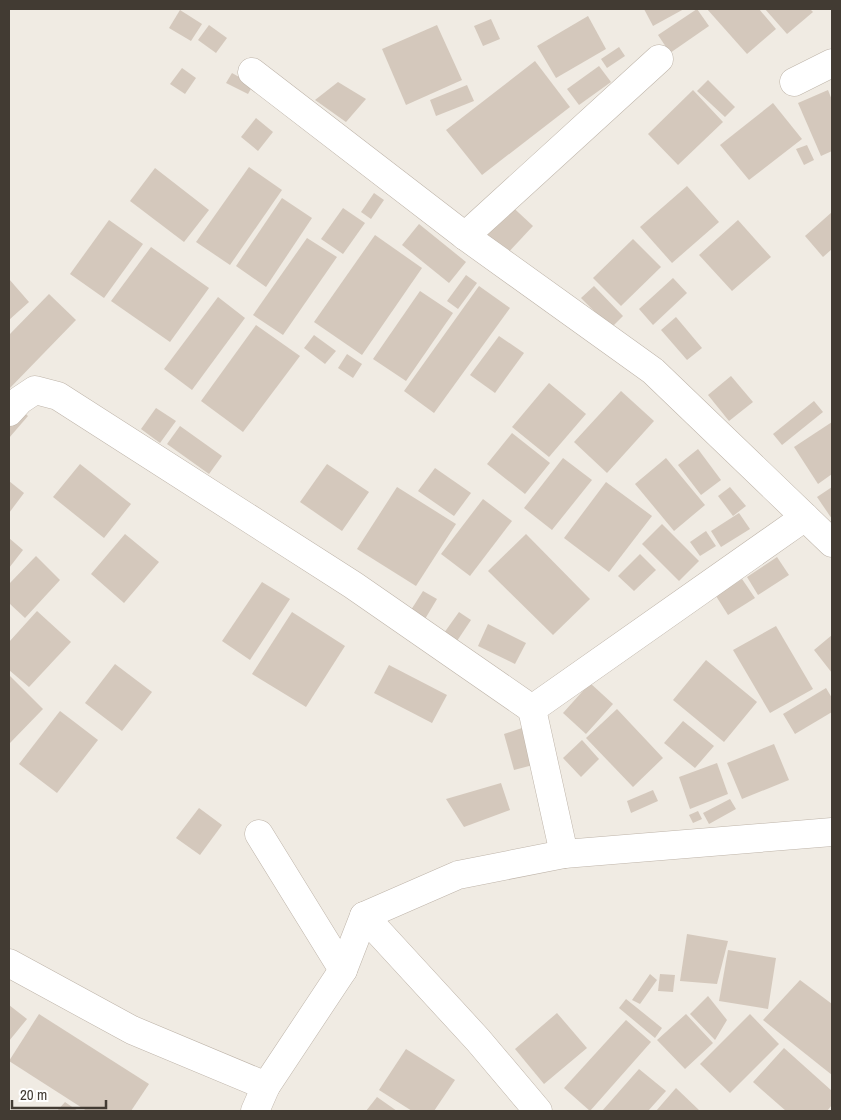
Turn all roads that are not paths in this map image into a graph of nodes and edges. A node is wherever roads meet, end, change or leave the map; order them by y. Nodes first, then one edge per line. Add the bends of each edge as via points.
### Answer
1 (659, 59) dead end
2 (832, 63) edge
3 (252, 72) dead end
4 (794, 82) dead end
5 (465, 236) junction
6 (9, 412) edge
7 (805, 517) junction
8 (832, 543) edge
9 (532, 709) junction
10 (832, 832) edge
11 (259, 834) dead end
12 (564, 854) junction
13 (364, 916) junction
14 (9, 963) edge
15 (343, 970) junction
16 (266, 1086) junction
17 (255, 1111) edge
18 (538, 1111) edge

1 - 5 street
2 - 4 street
3 - 5 street
5 - 7 street via 653,371
6 - 9 street via 35,390 58,396 353,585
7 - 8 street
7 - 9 street
9 - 12 street
10 - 12 street
11 - 15 street
12 - 13 street via 458,875
13 - 15 street
13 - 18 street via 478,1040
14 - 16 street via 132,1030
15 - 16 street
16 - 17 street

